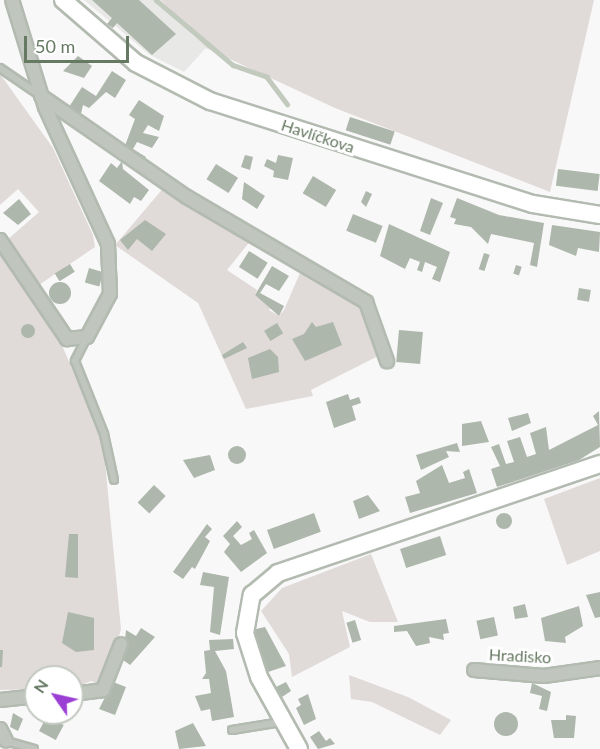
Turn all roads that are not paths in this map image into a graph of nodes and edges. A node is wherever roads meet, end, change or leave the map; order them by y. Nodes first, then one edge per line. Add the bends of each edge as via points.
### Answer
1 (12, 0) edge
2 (63, 0) edge
3 (0, 68) edge
4 (41, 96) junction
5 (600, 215) edge
6 (0, 240) edge
7 (87, 337) junction
8 (387, 361) dead end
9 (600, 464) edge
10 (114, 480) dead end
11 (121, 644) dead end
12 (600, 668) edge
13 (474, 670) dead end
14 (84, 692) edge
15 (24, 697) edge
16 (0, 700) edge
17 (284, 722) junction
18 (0, 729) edge
19 (232, 730) dead end
20 (3, 741) edge
21 (34, 749) edge
22 (299, 749) edge

1 - 4 street
2 - 5 main road, Havlíčkova via 136,63 210,101 532,204
3 - 4 lane
4 - 7 street via 108,244 110,294
4 - 8 street via 187,197 366,302
6 - 7 street via 67,339
7 - 10 lane via 75,362 104,434
9 - 17 main road via 278,573 252,595 245,633 259,677
11 - 14 street via 103,690
12 - 13 street, Hradisko via 544,676
15 - 16 street
17 - 19 lane
17 - 22 main road
18 - 20 street
20 - 21 lane

